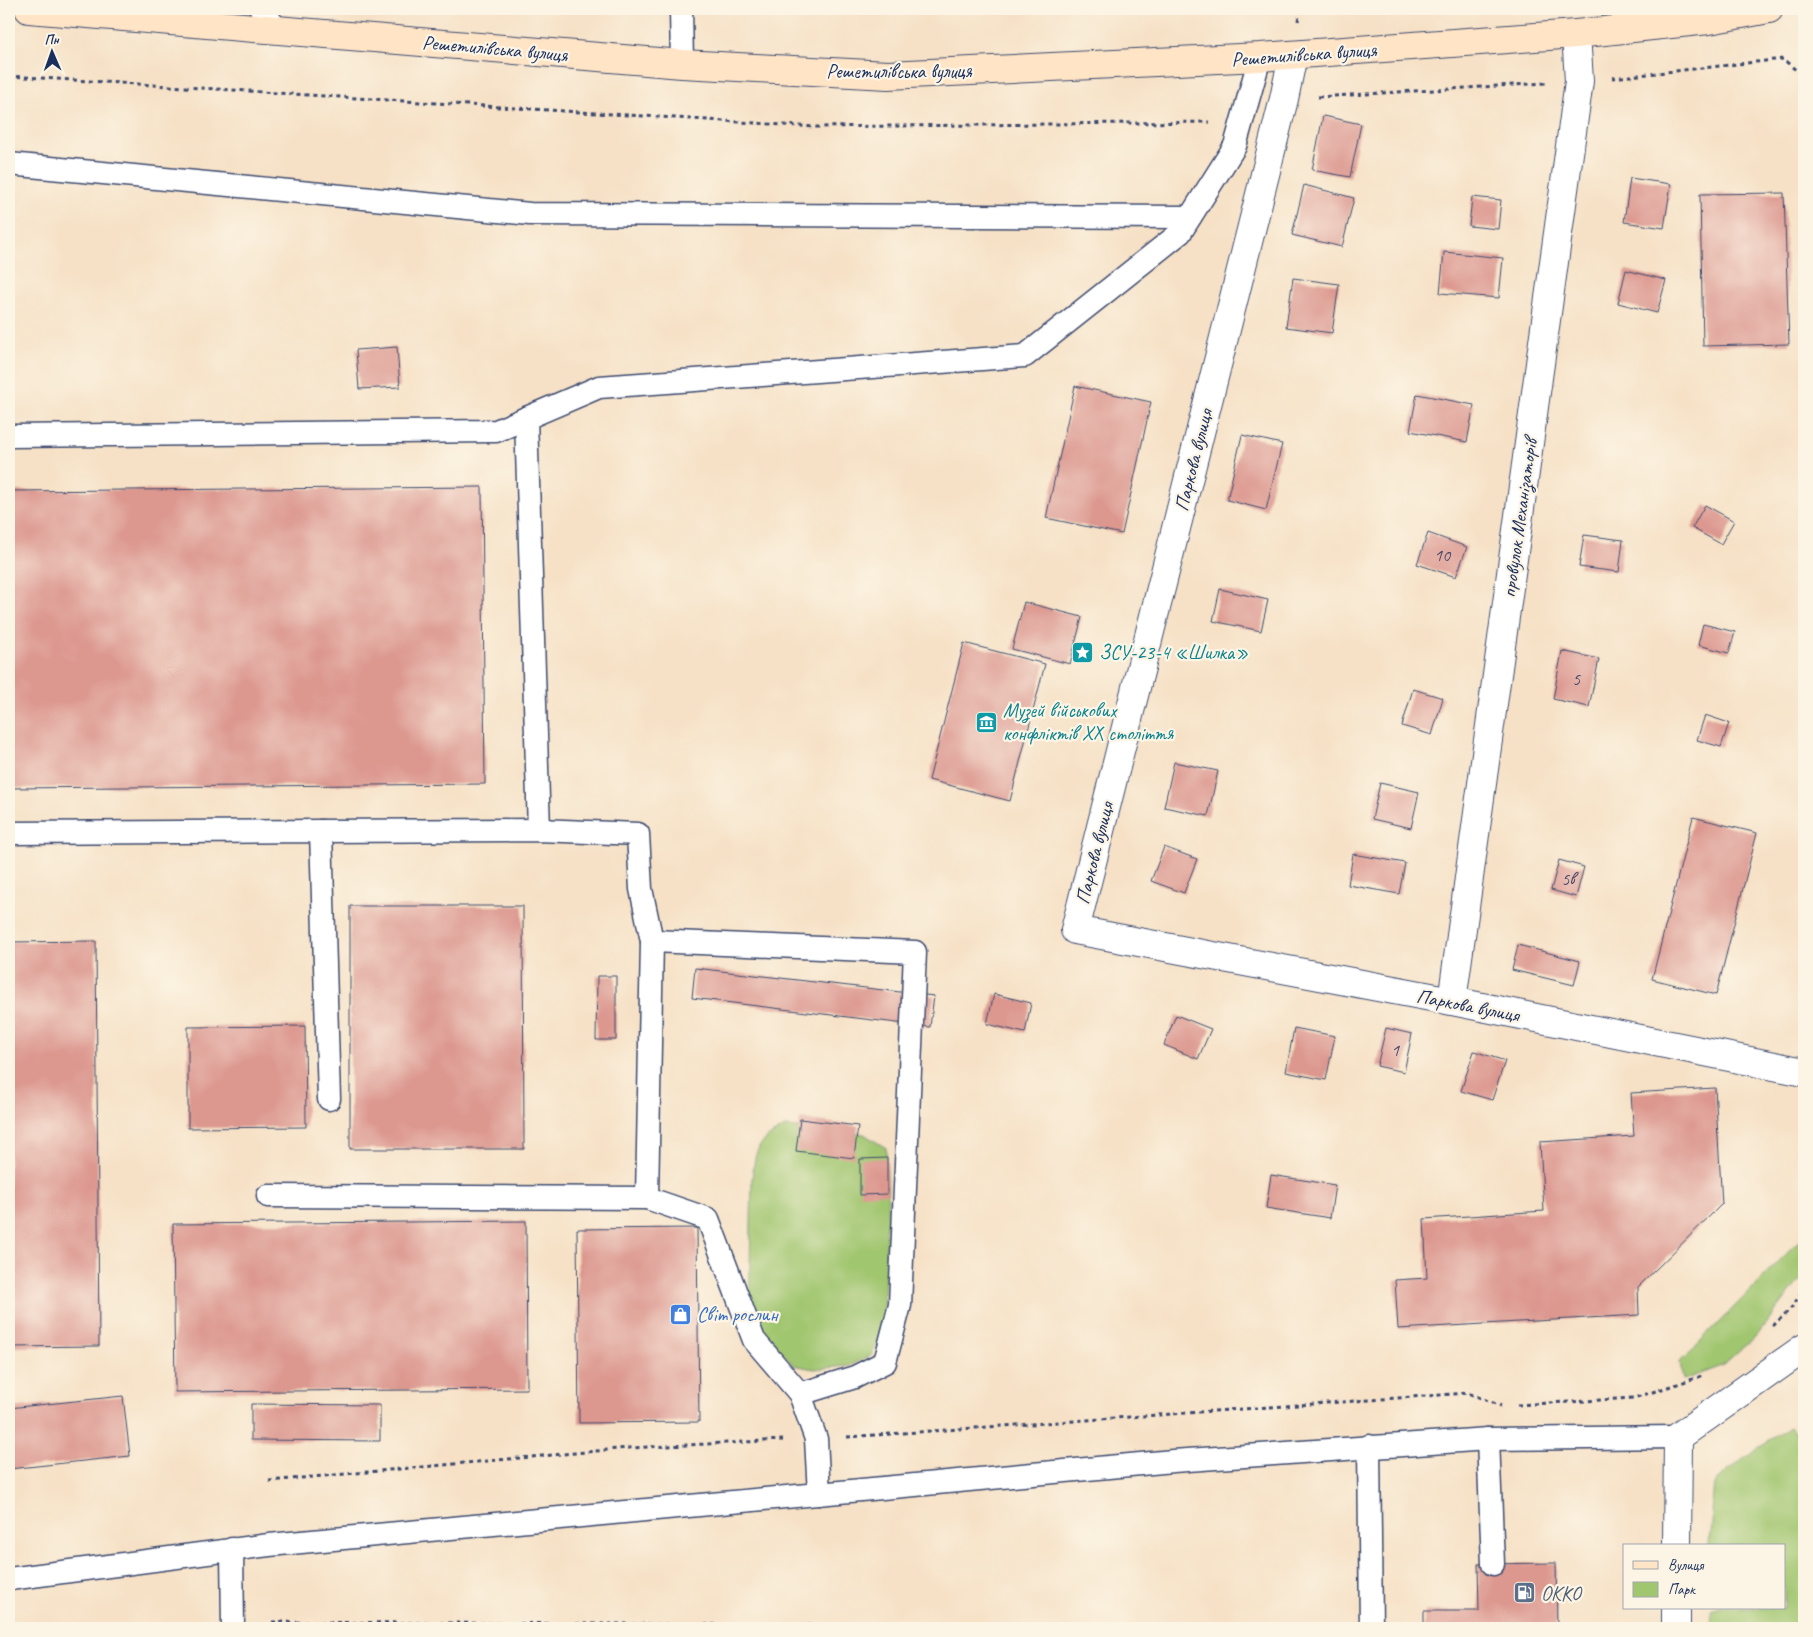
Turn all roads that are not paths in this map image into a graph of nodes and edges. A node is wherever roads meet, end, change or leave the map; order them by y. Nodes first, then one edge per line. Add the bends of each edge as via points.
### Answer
1 (29, 9) edge
2 (681, 9) edge
3 (1769, 9) edge
4 (269, 19) edge
5 (1576, 34) junction
6 (1293, 55) junction
7 (1260, 57) junction
8 (682, 64) junction
9 (9, 164) edge
10 (1190, 217) junction
11 (526, 418) junction
12 (9, 436) edge
13 (540, 830) junction
14 (321, 832) junction
15 (9, 833) edge
16 (652, 941) junction
17 (1452, 1001) junction
18 (1804, 1072) edge
19 (329, 1099) dead end
20 (268, 1196) dead end
21 (647, 1198) junction
22 (1804, 1348) edge
23 (800, 1394) junction
24 (1678, 1437) junction
25 (1488, 1438) junction
26 (1369, 1446) junction
27 (819, 1494) junction
28 (1677, 1544) edge
29 (232, 1549) junction
30 (1493, 1564) dead end
31 (9, 1579) edge
32 (1676, 1610) edge
33 (233, 1628) edge
34 (1371, 1628) edge
35 (1676, 1628) edge

1 - 4 street, Решетилівська вулиця
2 - 8 lane
3 - 5 street, Решетилівська вулиця via 1709,20
4 - 8 street, Решетилівська вулиця
5 - 6 street, Решетилівська вулиця
5 - 17 street, провулок Механізаторів via 1579,81
6 - 7 street, Решетилівська вулиця
6 - 17 street, Паркова вулиця via 1075,930
7 - 8 street, Решетилівська вулиця via 888,75
7 - 10 lane via 1235,146
9 - 10 lane via 530,214
10 - 11 lane via 1180,233 1025,356 599,386
11 - 12 lane via 496,431
11 - 13 lane
13 - 14 lane
13 - 16 lane via 638,834 640,889
14 - 15 lane
14 - 19 lane
16 - 21 lane
16 - 23 lane via 916,952 900,1305 884,1362 855,1377
17 - 18 street, Паркова вулиця
20 - 21 lane
21 - 23 lane via 708,1219 754,1340
22 - 24 street
23 - 27 lane via 816,1439
24 - 25 lane
24 - 28 street
25 - 26 lane
25 - 30 lane
26 - 27 lane
26 - 34 lane
27 - 29 lane
29 - 31 lane
29 - 33 lane
32 - 35 street

